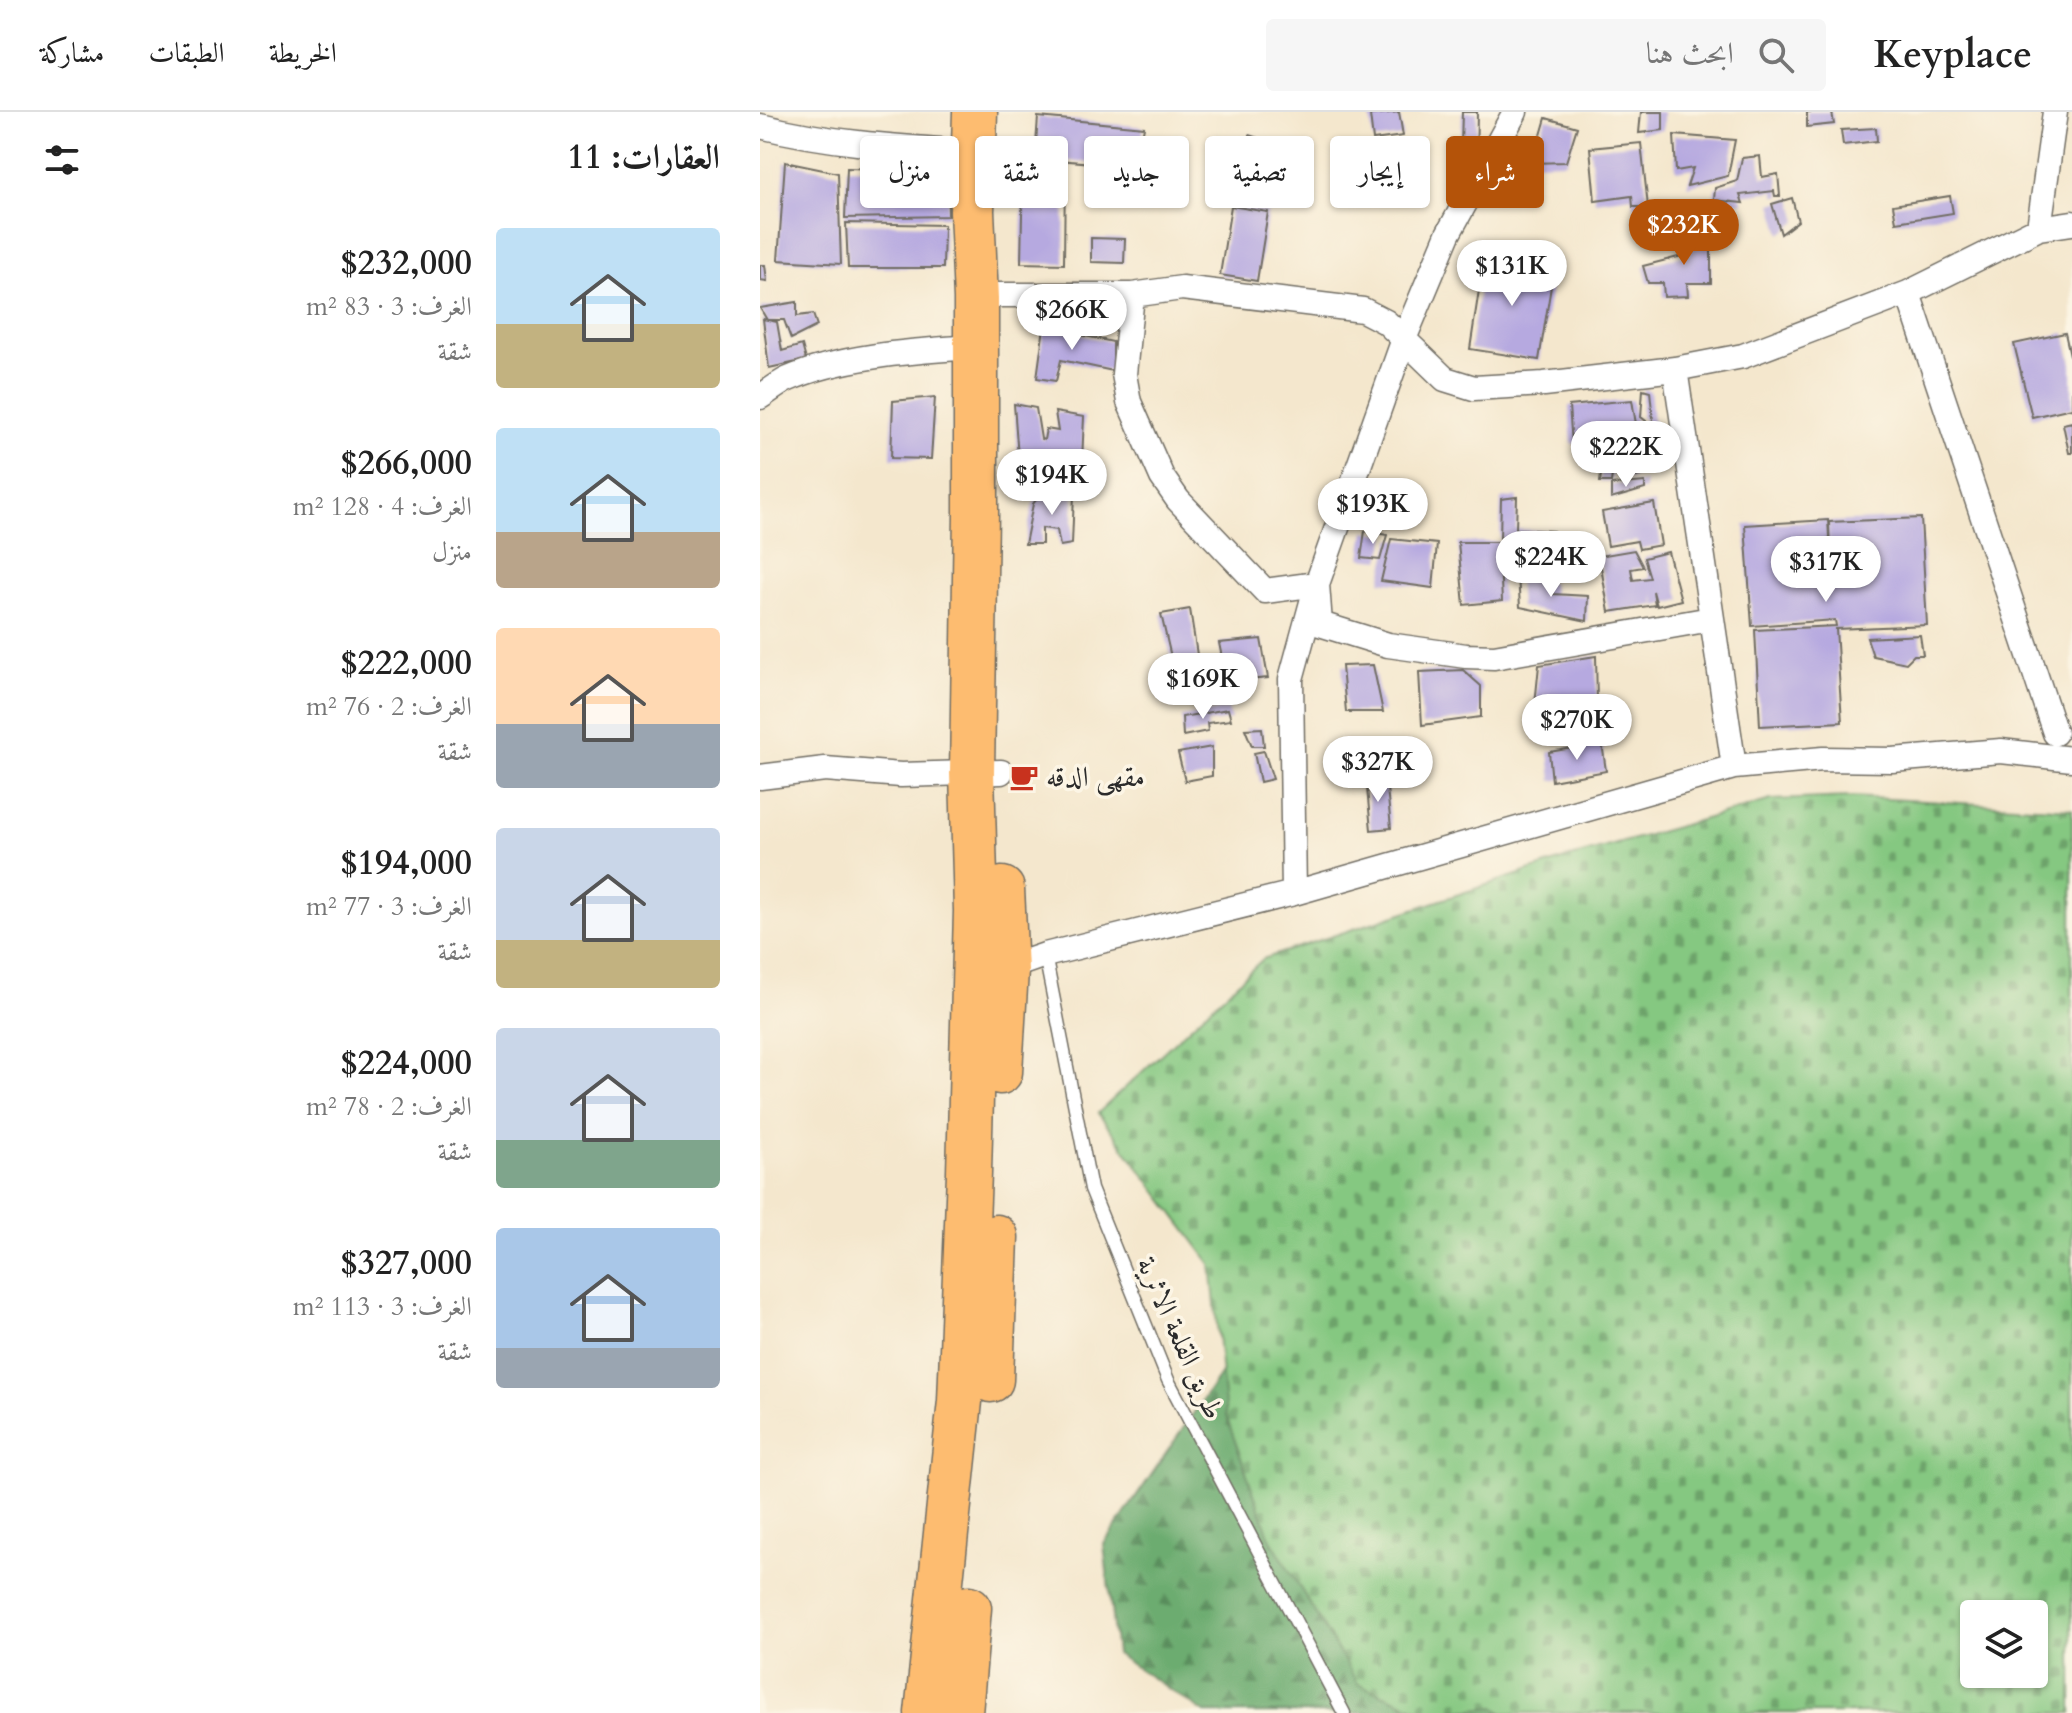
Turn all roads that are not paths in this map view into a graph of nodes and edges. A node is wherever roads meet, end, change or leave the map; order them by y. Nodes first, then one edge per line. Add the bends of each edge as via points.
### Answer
1 (1515, 112) edge
2 (2055, 112) edge
3 (760, 126) edge
4 (986, 133) edge
5 (2072, 223) edge
6 (2039, 228) junction
7 (1908, 293) junction
8 (999, 295) junction
9 (1132, 295) junction
10 (1404, 339) junction
11 (975, 347) junction
12 (1675, 369) junction
13 (760, 397) edge
14 (1317, 584) junction
15 (1711, 619) junction
16 (2064, 729) edge
17 (2001, 751) junction
18 (2072, 759) edge
19 (1734, 767) junction
20 (986, 773) junction
21 (760, 777) edge
22 (1294, 893) junction
23 (1008, 968) junction
24 (927, 1713) edge
25 (960, 1713) edge
26 (1344, 1713) edge

1 - 10 street via 1448,234
2 - 6 street
3 - 4 street via 860,145
4 - 8 highway
4 - 11 highway
5 - 6 street
6 - 7 street
7 - 12 street via 1743,356
7 - 16 street
8 - 9 street
8 - 20 highway via 998,514
9 - 10 street via 1182,288 1363,310
9 - 14 street via 1124,374 1129,402 1162,477 1265,591
10 - 12 street via 1445,379 1474,388
10 - 14 street
11 - 13 street via 831,366 786,380
11 - 20 highway
12 - 15 street
14 - 15 street via 1320,624 1388,645 1466,656 1494,657
14 - 22 street via 1291,679
15 - 19 street
16 - 17 street
17 - 18 street
17 - 19 street
19 - 22 street
20 - 21 street via 901,775 825,769
20 - 23 highway via 976,911
22 - 23 street
23 - 24 highway
23 - 25 highway via 998,1108 991,1383
23 - 26 lane, طريق القلعة الاثرية via 1168,1380

